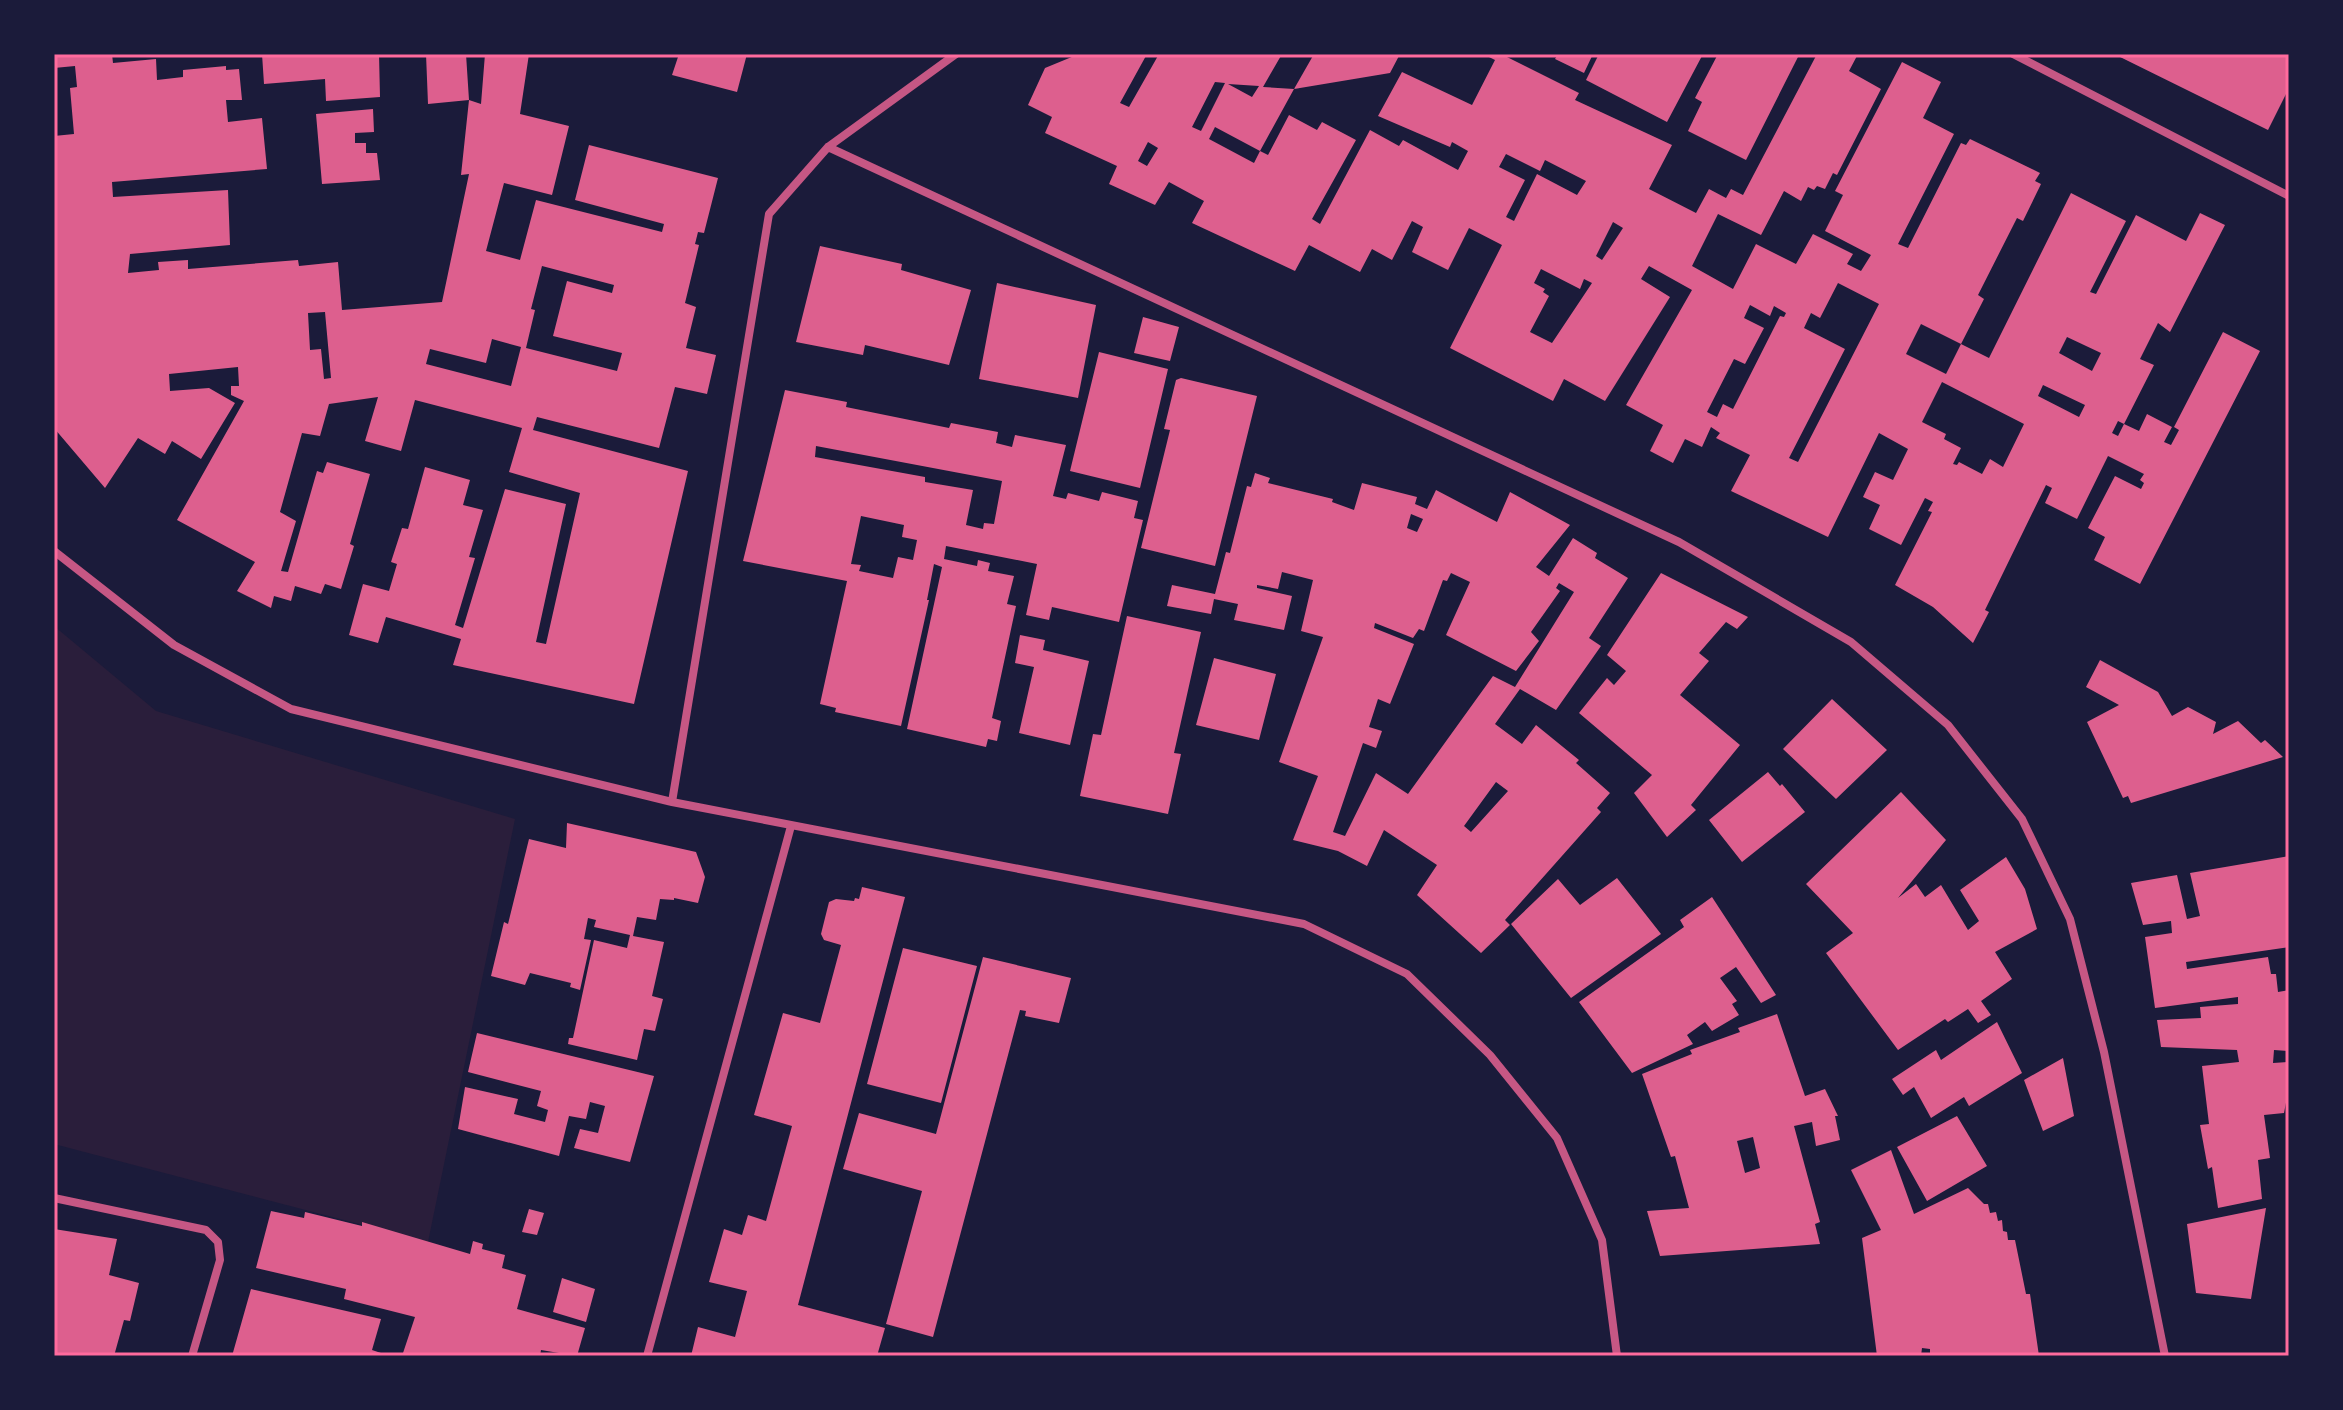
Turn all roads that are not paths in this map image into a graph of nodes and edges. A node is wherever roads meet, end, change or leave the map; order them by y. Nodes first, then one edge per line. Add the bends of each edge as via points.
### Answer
1 (956, 54) edge
2 (2013, 54) edge
3 (828, 147) junction
4 (2289, 196) edge
5 (54, 551) edge
6 (672, 802) junction
7 (791, 826) junction
8 (54, 1198) edge
9 (192, 1356) edge
10 (647, 1356) edge
11 (1617, 1356) edge
12 (2165, 1356) edge

1 - 3 street
2 - 4 street
3 - 6 street via 769,214
3 - 12 street via 1679,542 1851,642 1948,725 2022,819 2070,919 2104,1052
5 - 6 street via 174,645 291,709
6 - 7 street
7 - 10 street
7 - 11 street via 1304,924 1407,974 1490,1055 1557,1138 1602,1240
8 - 9 street via 206,1230 218,1242 220,1260

